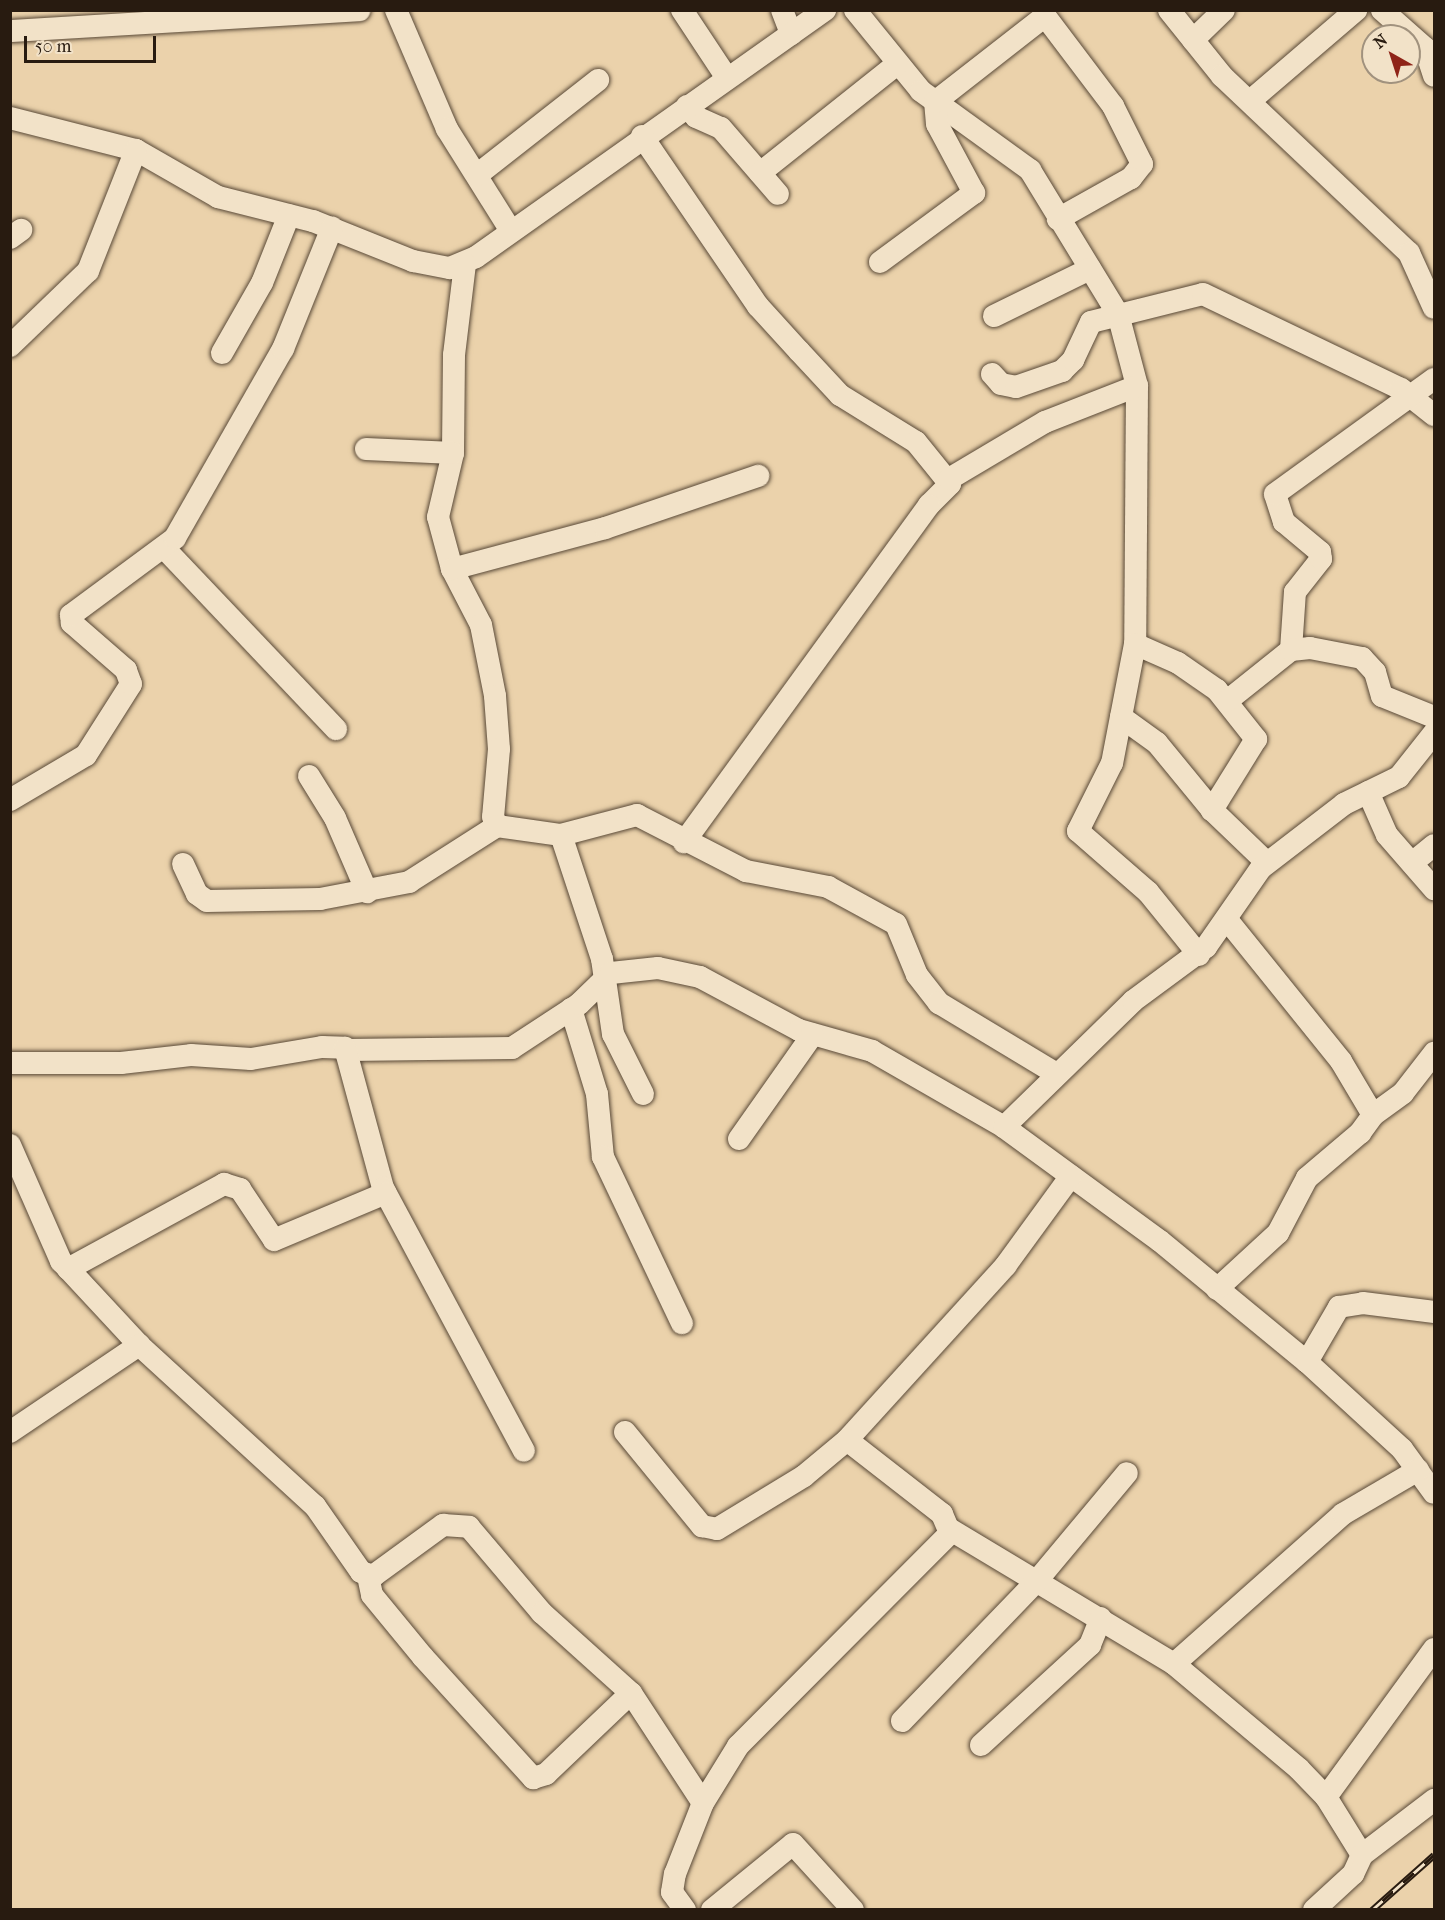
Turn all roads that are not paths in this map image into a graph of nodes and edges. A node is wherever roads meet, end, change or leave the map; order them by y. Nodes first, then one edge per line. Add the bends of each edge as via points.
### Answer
1 (359, 10) edge
2 (396, 10) edge
3 (682, 10) edge
4 (782, 10) edge
5 (825, 10) edge
6 (855, 10) edge
7 (1169, 10) edge
8 (1224, 10) edge
9 (1356, 10) edge
10 (1382, 10) edge
11 (10, 31) edge
12 (791, 34) junction
13 (1192, 40) junction
14 (897, 64) junction
15 (1434, 76) edge
16 (727, 78) junction
17 (598, 80) dead end
18 (935, 102) junction
19 (1250, 102) junction
20 (687, 106) junction
21 (10, 118) edge
22 (642, 136) junction
23 (136, 150) junction
24 (760, 173) junction
25 (477, 175) junction
26 (778, 194) dead end
27 (289, 215) junction
28 (1058, 219) junction
29 (332, 228) junction
30 (511, 231) junction
31 (880, 262) dead end
32 (465, 264) junction
33 (1090, 269) junction
34 (1434, 308) edge
35 (1118, 314) junction
36 (994, 316) dead end
37 (10, 346) edge
38 (222, 353) dead end
39 (992, 374) dead end
40 (1434, 379) edge
41 (1137, 386) junction
42 (1411, 395) junction
43 (1434, 415) edge
44 (366, 449) dead end
45 (453, 453) junction
46 (758, 476) dead end
47 (949, 479) junction
48 (165, 550) junction
49 (452, 569) junction
50 (1135, 644) junction
51 (1291, 650) junction
52 (1227, 701) junction
53 (1121, 717) junction
54 (1434, 717) edge
55 (336, 729) dead end
56 (1434, 733) edge
57 (309, 776) dead end
58 (1368, 792) junction
59 (10, 800) edge
60 (1212, 810) junction
61 (497, 826) junction
62 (561, 835) junction
63 (684, 842) junction
64 (1434, 845) edge
65 (1267, 863) junction
66 (1412, 863) junction
67 (183, 864) dead end
68 (1434, 889) edge
69 (367, 892) junction
70 (1228, 921) junction
71 (1198, 955) junction
72 (603, 978) junction
73 (571, 1010) junction
74 (813, 1034) junction
75 (347, 1050) junction
76 (1434, 1053) edge
77 (10, 1063) edge
78 (1055, 1073) junction
79 (643, 1094) dead end
80 (1373, 1115) junction
81 (1004, 1126) junction
82 (739, 1139) dead end
83 (10, 1144) edge
84 (1071, 1176) junction
85 (386, 1193) junction
86 (68, 1269) junction
87 (1217, 1288) junction
88 (1434, 1312) edge
89 (682, 1323) dead end
90 (139, 1345) junction
91 (1307, 1362) junction
92 (10, 1432) edge
93 (625, 1432) dead end
94 (847, 1440) junction
95 (524, 1451) dead end
96 (1418, 1470) junction
97 (1127, 1473) dead end
98 (1434, 1493) edge
99 (951, 1530) junction
100 (368, 1576) junction
101 (1035, 1583) junction
102 (1101, 1618) junction
103 (1434, 1649) edge
104 (1174, 1664) junction
105 (631, 1693) junction
106 (902, 1721) dead end
107 (981, 1745) dead end
108 (1326, 1797) junction
109 (1434, 1800) edge
110 (703, 1803) junction
111 (1362, 1856) junction
112 (684, 1910) edge
113 (711, 1910) edge
114 (853, 1910) edge
115 (1314, 1910) edge

1 - 11 street
2 - 25 street via 427,89
3 - 16 street
4 - 12 street
5 - 12 street
6 - 14 street
7 - 13 street
8 - 13 street
9 - 19 street
10 - 15 street via 1425,48
12 - 16 street
13 - 19 street
14 - 18 street
14 - 24 street
16 - 20 street
17 - 25 street
18 - 28 street via 1023,162
18 - 28 street via 1039,20 1050,19 1113,106 1142,164 1131,178
18 - 31 street via 937,124 974,193
19 - 34 street via 1409,253
20 - 22 street
20 - 24 street via 696,117 721,128
21 - 23 street
22 - 30 street
22 - 47 street via 758,306 840,395 916,442
23 - 27 street via 206,192
23 - 37 street via 88,271
24 - 26 street
25 - 30 street
27 - 29 street
27 - 38 street via 262,283
28 - 33 street
29 - 32 street via 413,261 450,268
29 - 48 street via 283,349
30 - 32 street
32 - 45 street via 454,355
33 - 35 street
33 - 36 street
35 - 39 street via 1086,325 1073,360 1062,370 1016,387 1001,384
35 - 41 street
35 - 42 street via 1171,298 1213,296
40 - 42 street
41 - 47 street via 1045,422
41 - 50 street
42 - 43 street
42 - 51 street via 1275,494 1284,522 1320,552 1321,559 1295,592
44 - 45 street
45 - 49 street via 438,517
46 - 49 street via 605,528
47 - 63 street via 948,489 929,505
48 - 55 street
48 - 59 street via 71,615 72,624 126,670 131,684 86,755
49 - 61 street via 481,625 495,696
50 - 52 street via 1190,670
50 - 53 street
51 - 52 street
51 - 54 street via 1362,658 1375,672 1382,696
52 - 60 street via 1256,739
53 - 60 street via 1157,742
53 - 71 street via 1110,770 1079,836 1140,884
56 - 58 street via 1406,770
57 - 69 street via 335,818
58 - 65 street via 1336,810
58 - 66 street via 1387,835
60 - 65 street
61 - 62 street
61 - 69 street via 429,872
62 - 63 street via 637,815
62 - 72 street
63 - 78 street via 746,871 828,887 892,920 916,975 939,1003
64 - 66 street
65 - 70 street
66 - 68 street
67 - 69 street via 197,894 207,901
70 - 71 street
70 - 80 street via 1341,1061
71 - 78 street via 1133,1001
72 - 73 street
72 - 74 street via 642,969 684,972
72 - 79 street via 613,1034
73 - 75 street via 512,1048
73 - 89 street via 597,1094 603,1157
74 - 81 street via 872,1051
74 - 82 street
75 - 77 street via 329,1046 243,1060 191,1055 121,1063
75 - 85 street
76 - 80 street via 1403,1093
78 - 81 street
80 - 87 street via 1360,1133 1307,1178 1278,1233
81 - 84 street
83 - 86 street via 45,1233
84 - 87 street
84 - 94 street via 1006,1265
85 - 86 street via 274,1240 240,1189 224,1184
85 - 95 street
86 - 90 street
87 - 91 street
88 - 91 street via 1363,1303 1339,1307
90 - 92 street
90 - 100 street via 315,1506
91 - 96 street
93 - 94 street via 708,1530 804,1476
94 - 99 street via 942,1514
96 - 98 street
96 - 104 street via 1343,1514
97 - 101 street
99 - 101 street
99 - 110 street via 903,1584 754,1726
100 - 105 street via 443,1525 463,1524 542,1613
100 - 105 street via 372,1595 423,1658 533,1778 546,1774
101 - 102 street
101 - 106 street
102 - 104 street
102 - 107 street via 1090,1645
103 - 108 street
104 - 108 street via 1247,1722
105 - 110 street
108 - 111 street
109 - 111 street
110 - 112 street via 672,1885
111 - 115 street via 1353,1874
113 - 114 street via 793,1844

